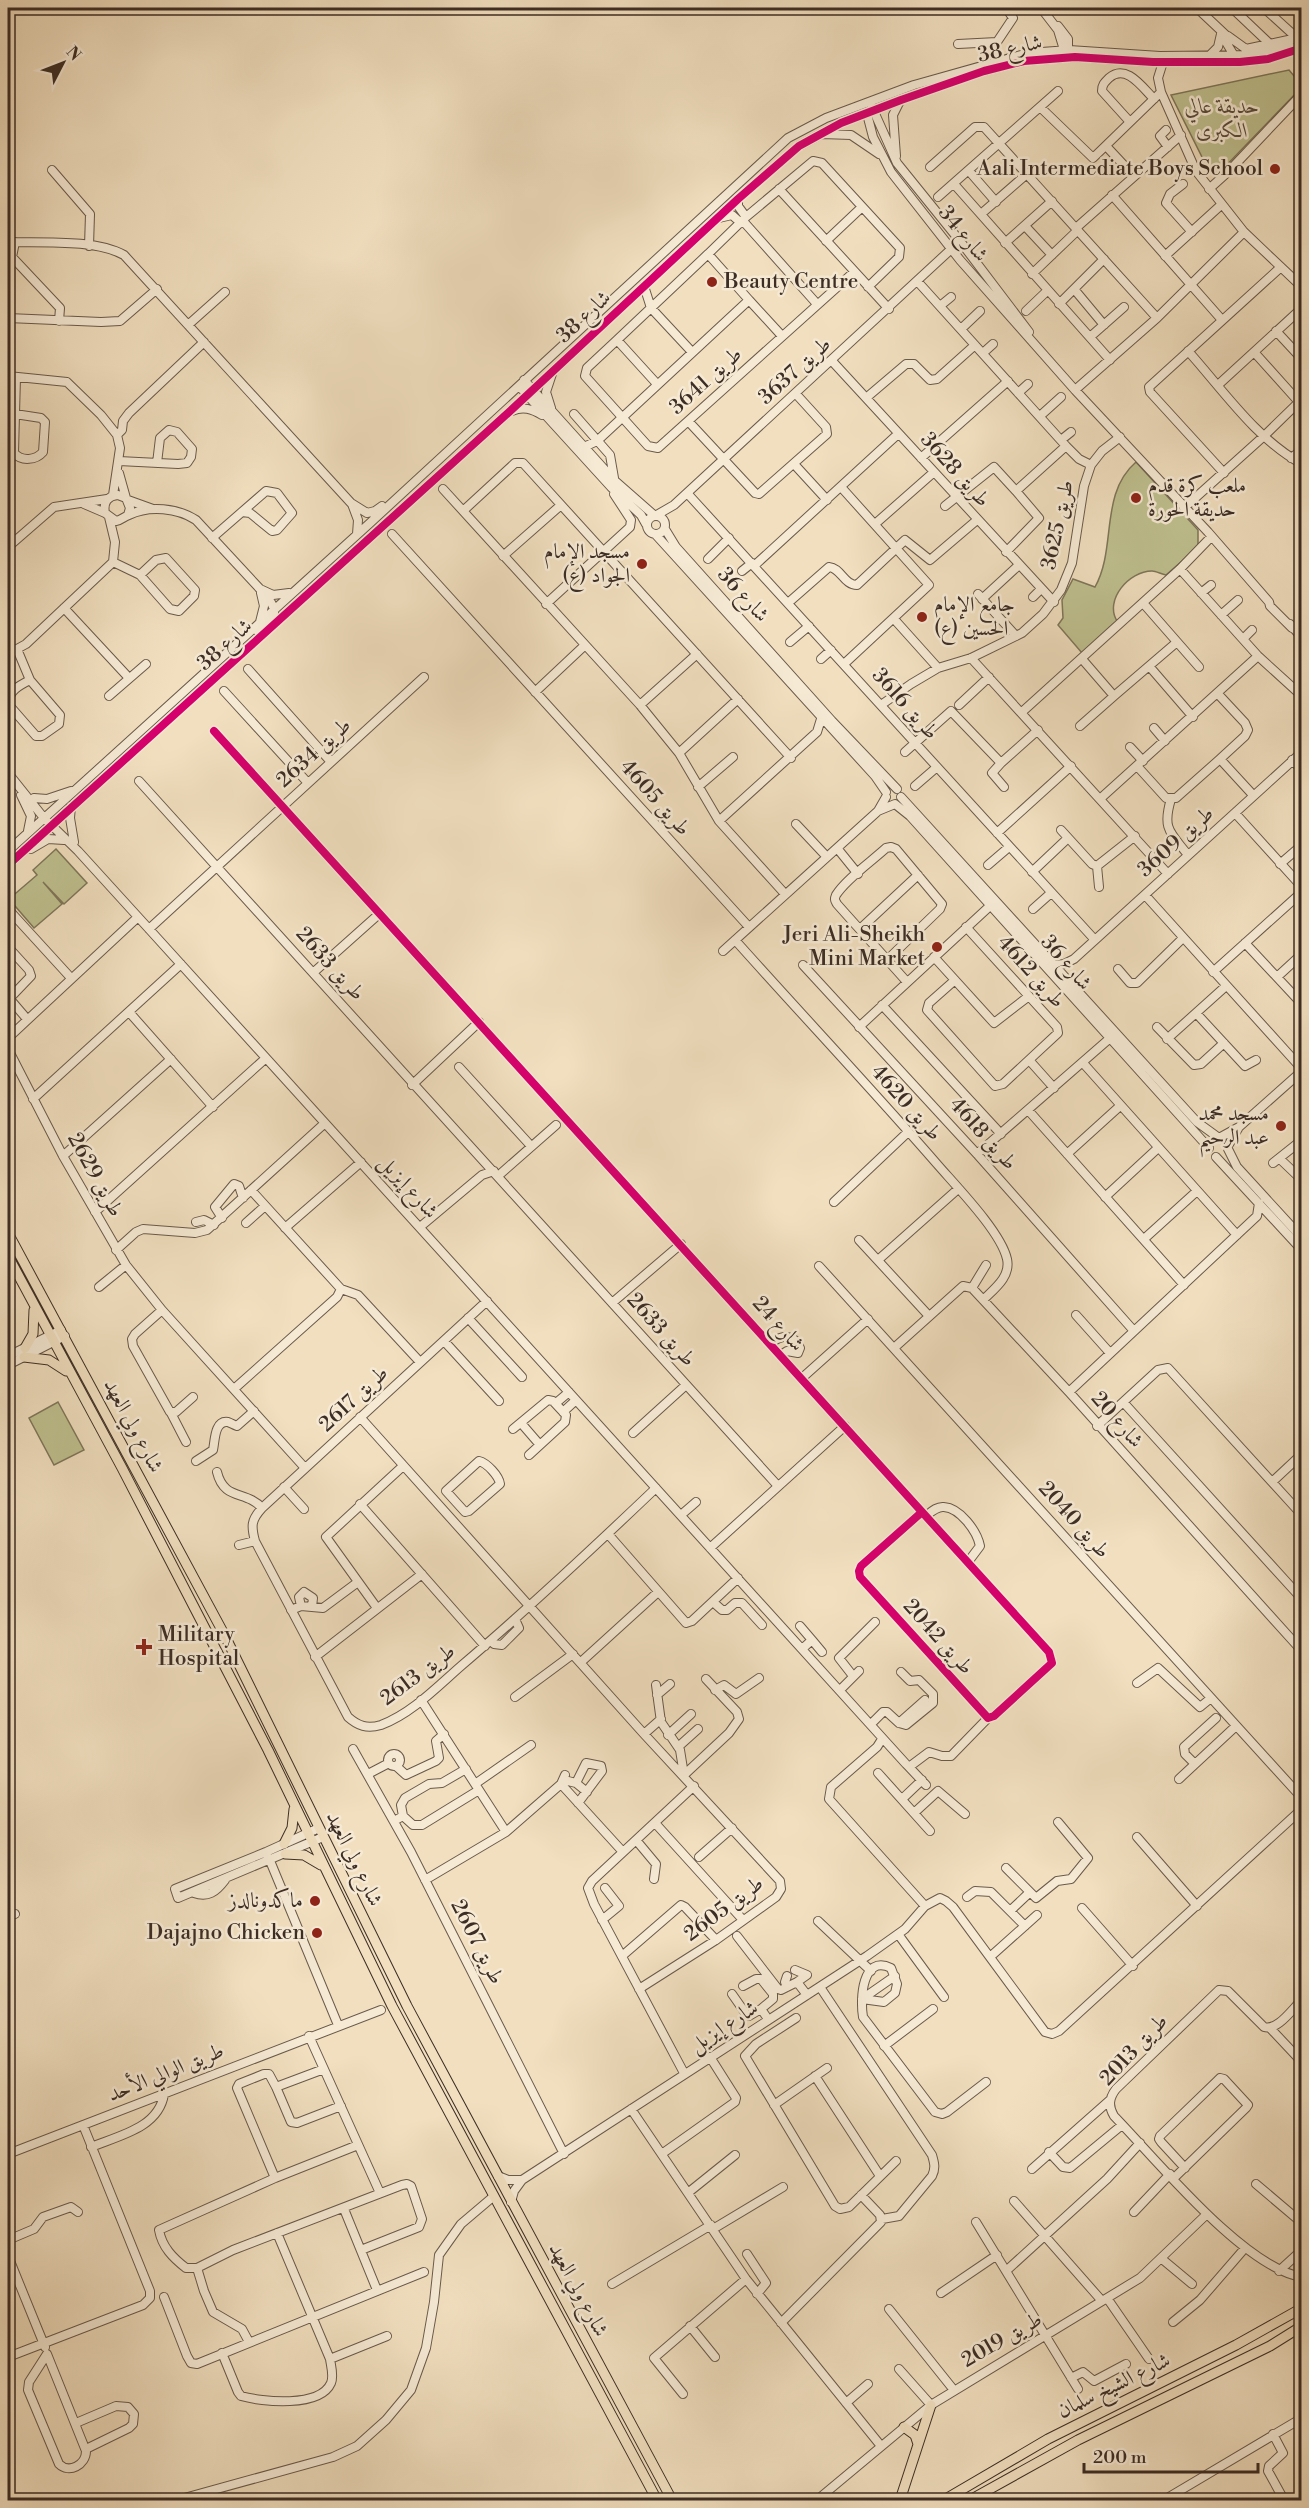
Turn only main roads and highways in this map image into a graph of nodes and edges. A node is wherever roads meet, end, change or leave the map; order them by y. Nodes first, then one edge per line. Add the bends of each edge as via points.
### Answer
1 (8, 1233) edge
2 (8, 1256) edge
3 (34, 1308) junction
4 (58, 1337) junction
5 (69, 1373) junction
6 (294, 1806) junction
7 (316, 1836) junction
8 (322, 1866) junction
9 (504, 2190) junction
10 (494, 2196) junction
11 (1302, 2308) edge
12 (1302, 2326) edge
13 (931, 2404) road end
14 (904, 2427) road end
15 (918, 2444) junction
16 (657, 2500) edge
17 (672, 2500) edge
18 (900, 2500) edge
19 (944, 2500) edge
20 (970, 2500) edge

1 - 4 main road, شارع ولي العهد
2 - 3 main road, شارع ولي العهد
3 - 4 main road, شارع ولي العهد
3 - 5 main road via 33,1334 25,1352 49,1360
4 - 5 main road, شارع ولي العهد
4 - 7 main road, شارع ولي العهد via 103,1409 224,1634
5 - 6 main road, شارع ولي العهد via 127,1478
6 - 7 main road, شارع ولي العهد
6 - 8 main road via 292,1828 284,1849
7 - 8 main road, شارع ولي العهد
7 - 9 main road, شارع ولي العهد via 368,1927
8 - 10 main road, شارع ولي العهد
9 - 10 main road
9 - 17 main road, شارع ولي العهد
10 - 16 main road, شارع ولي العهد
11 - 19 main road, شارع الشيخ سلمان via 1243,2342 1048,2439
12 - 20 main road, شارع الشيخ سلمان via 1270,2346 1078,2440
13 - 15 main road
14 - 15 main road via 915,2435
15 - 18 main road

